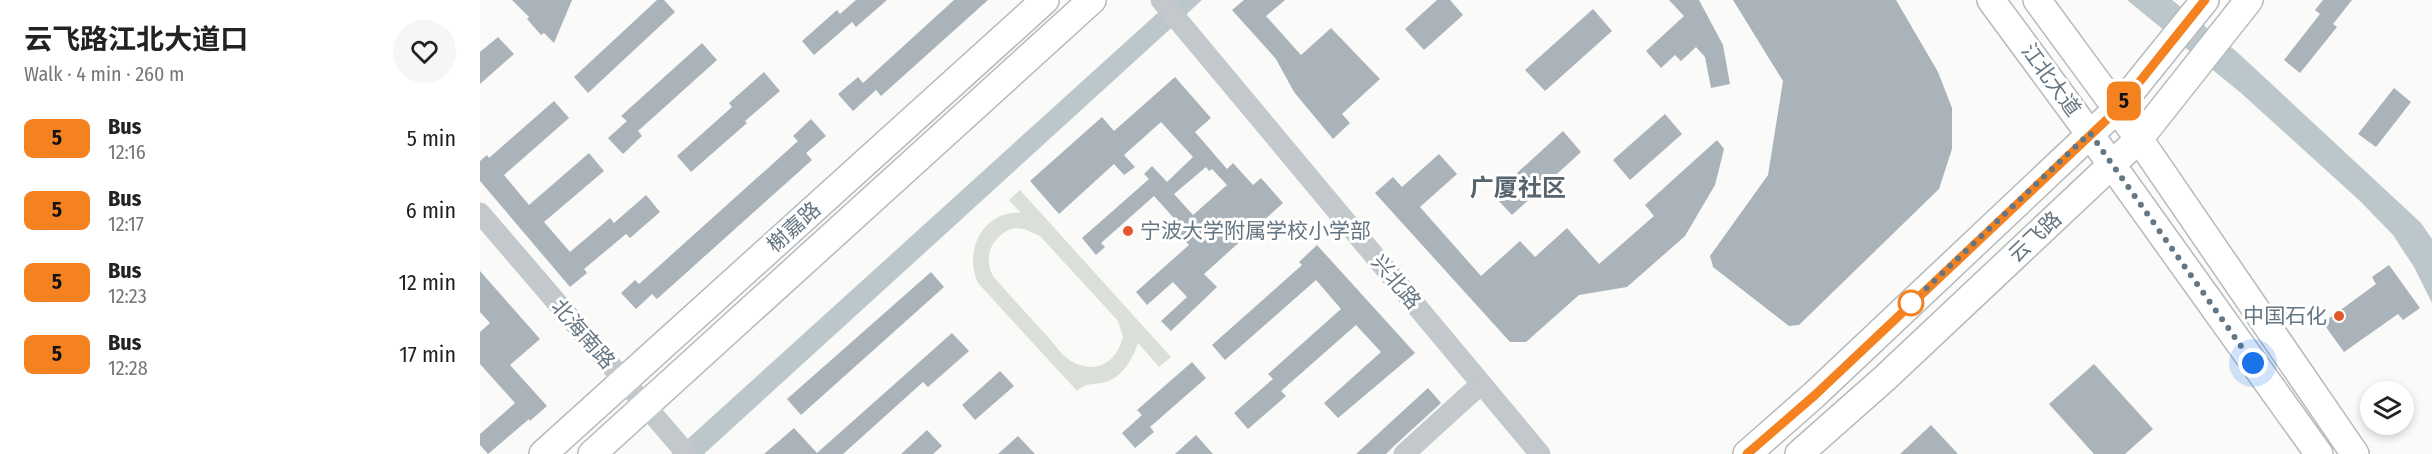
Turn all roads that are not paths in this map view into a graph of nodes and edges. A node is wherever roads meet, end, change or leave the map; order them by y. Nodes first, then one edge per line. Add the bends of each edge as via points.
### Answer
1 (1045, 0) edge
2 (1092, 0) edge
3 (1161, 0) edge
4 (1991, 0) edge
5 (2037, 0) edge
6 (2205, 0) edge
7 (2248, 2) edge
8 (2117, 110) junction
9 (2090, 133) junction
10 (2139, 139) junction
11 (2112, 165) junction
12 (480, 213) edge
13 (623, 380) junction
14 (1481, 384) junction
15 (650, 411) junction
16 (543, 454) edge
17 (592, 454) edge
18 (687, 454) edge
19 (1404, 454) edge
20 (1540, 454) edge
21 (1747, 454) edge
22 (1799, 454) edge
23 (2319, 454) edge
24 (2355, 454) edge

1 - 13 main road, 榭嘉路
2 - 15 main road, 榭嘉路
3 - 14 street, 兴北路
4 - 9 main road, 江北大道
5 - 8 main road, 江北大道
6 - 8 main road, 云飞路
7 - 10 main road, 云飞路
8 - 9 main road, 云飞路
8 - 10 main road, 江北大道
9 - 11 main road, 江北大道
9 - 21 main road, 云飞路 via 1815,395
10 - 11 main road, 云飞路
10 - 24 main road, 江北大道
11 - 22 main road, 云飞路 via 1886,378
11 - 23 main road, 江北大道
12 - 13 street, 北海南路
13 - 15 street, 北海南路
13 - 16 main road, 榭嘉路
14 - 19 street
14 - 20 street, 兴北路
15 - 17 main road, 榭嘉路
15 - 18 street, 北海南路

